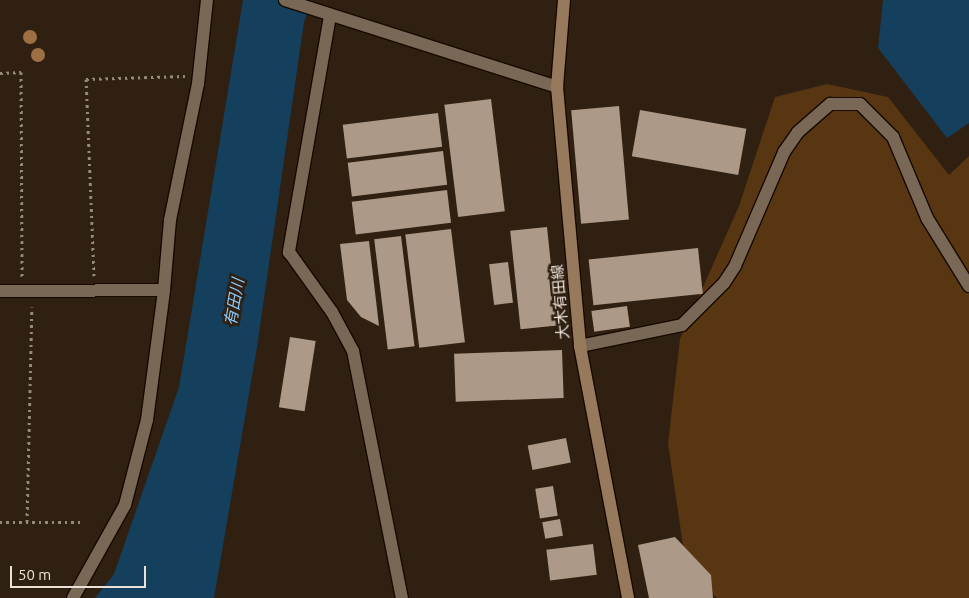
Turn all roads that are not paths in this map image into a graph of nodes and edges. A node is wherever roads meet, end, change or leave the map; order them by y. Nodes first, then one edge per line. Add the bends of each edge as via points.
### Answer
1 (207, 0) edge
2 (284, 0) edge
3 (564, 0) edge
4 (330, 16) junction
5 (557, 87) junction
6 (969, 286) edge
7 (164, 290) junction
8 (0, 291) edge
9 (580, 346) junction
10 (74, 598) edge
11 (402, 598) edge
12 (628, 598) edge

1 - 7 street via 198,84 170,220
2 - 4 street
3 - 5 main road, 大木有田線
4 - 5 street
4 - 11 street via 289,252 332,312 353,351
5 - 9 main road, 大木有田線
6 - 9 street via 926,218 893,137 860,104 830,104 798,132 784,152 735,266 724,283 682,325
7 - 8 street
7 - 10 street via 148,420 125,505
9 - 12 main road, 大木有田線

